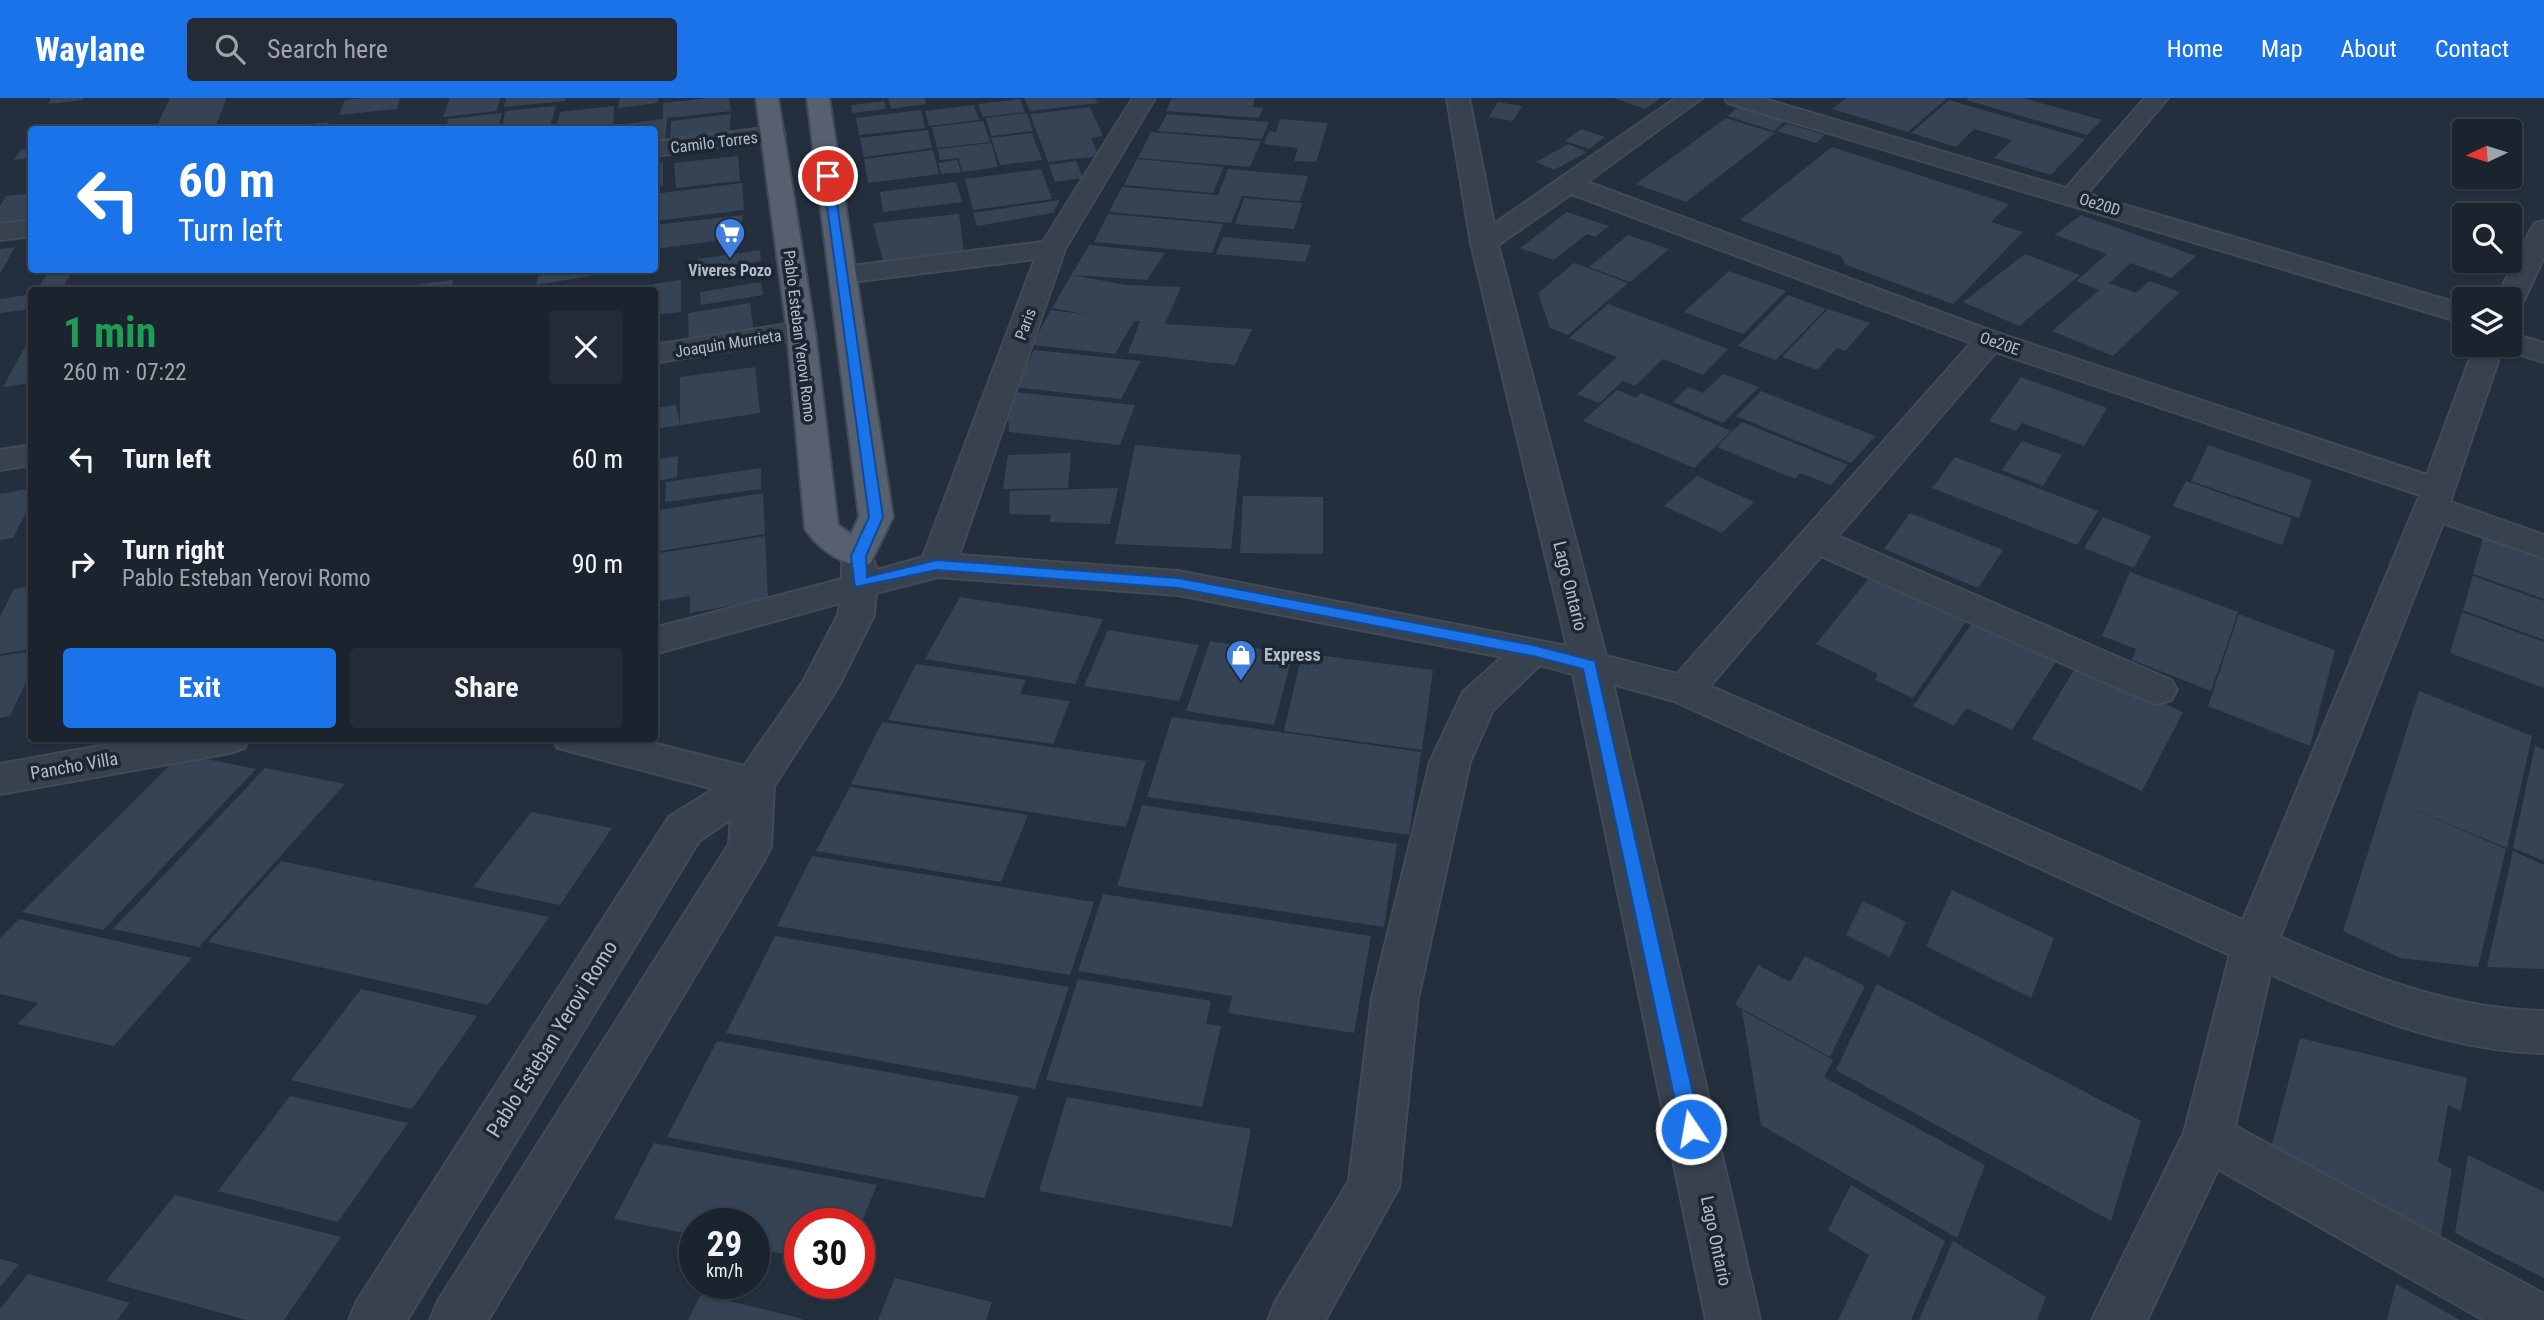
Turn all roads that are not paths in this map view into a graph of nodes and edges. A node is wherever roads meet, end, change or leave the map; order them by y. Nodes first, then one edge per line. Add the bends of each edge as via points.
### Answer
1 (767, 98) edge
2 (818, 98) edge
3 (1144, 98) edge
4 (1458, 98) edge
5 (1691, 98) edge
6 (1736, 98) edge
7 (2157, 98) edge
8 (772, 134) junction
9 (658, 148) edge
10 (1568, 184) junction
11 (2072, 195) junction
12 (28, 228) edge
13 (2544, 229) edge
14 (0, 232) edge
15 (1484, 243) junction
16 (1052, 249) junction
17 (843, 275) junction
18 (2516, 287) edge
19 (2452, 310) edge
20 (801, 331) junction
21 (1990, 340) junction
22 (2522, 346) edge
23 (658, 353) edge
24 (2544, 353) edge
25 (2485, 357) edge
26 (28, 456) edge
27 (0, 460) edge
28 (2434, 498) junction
29 (1816, 540) junction
30 (2544, 547) edge
31 (937, 565) junction
32 (859, 570) junction
33 (658, 640) edge
34 (1533, 650) junction
35 (1590, 665) junction
36 (1685, 690) junction
37 (2158, 690) dead end
38 (208, 742) edge
39 (587, 742) edge
40 (0, 779) edge
41 (754, 785) junction
42 (2255, 944) junction
43 (2544, 1032) edge
44 (2208, 1137) junction
45 (376, 1320) edge
46 (457, 1320) edge
47 (1295, 1320) edge
48 (1733, 1320) edge
49 (2119, 1320) edge
50 (2537, 1320) edge

1 - 8 main road, Pablo Esteban Yerovi Romo
2 - 17 main road, Pablo Esteban Yerovi Romo
3 - 16 street, Paris
4 - 15 street, Lago Ontario
5 - 10 street
6 - 11 street, Oe20D
7 - 11 street
8 - 9 street, Camilo Torres
8 - 20 main road, Pablo Esteban Yerovi Romo
10 - 15 street
10 - 21 street, Oe20E
11 - 19 street, Oe20D
12 - 14 street
13 - 18 street
15 - 35 street, Lago Ontario
16 - 17 street
16 - 31 street, Paris
17 - 32 main road, Pablo Esteban Yerovi Romo via 876,517
20 - 23 street, Joaquin Murrieta
20 - 32 main road, Pablo Esteban Yerovi Romo via 822,529
21 - 28 street, Oe20E
21 - 29 street
22 - 24 street
25 - 28 street
26 - 27 street
28 - 30 street, Oe20E
28 - 42 street
29 - 36 street
29 - 37 street
31 - 32 street
31 - 34 street via 1178,583
32 - 33 street
32 - 41 street, Pablo Esteban Yerovi Romo via 856,615 818,689
34 - 35 street
34 - 47 street via 1477,702 1450,762 1395,998 1374,1187
35 - 36 street
35 - 48 street, Lago Ontario
36 - 42 street
38 - 40 street, Pancho Villa
39 - 41 street
41 - 45 street, Pablo Esteban Yerovi Romo via 684,829
41 - 46 street, Pablo Esteban Yerovi Romo via 750,847
42 - 43 street via 2402,1008 2471,1024
42 - 44 street
44 - 49 street
44 - 50 street

